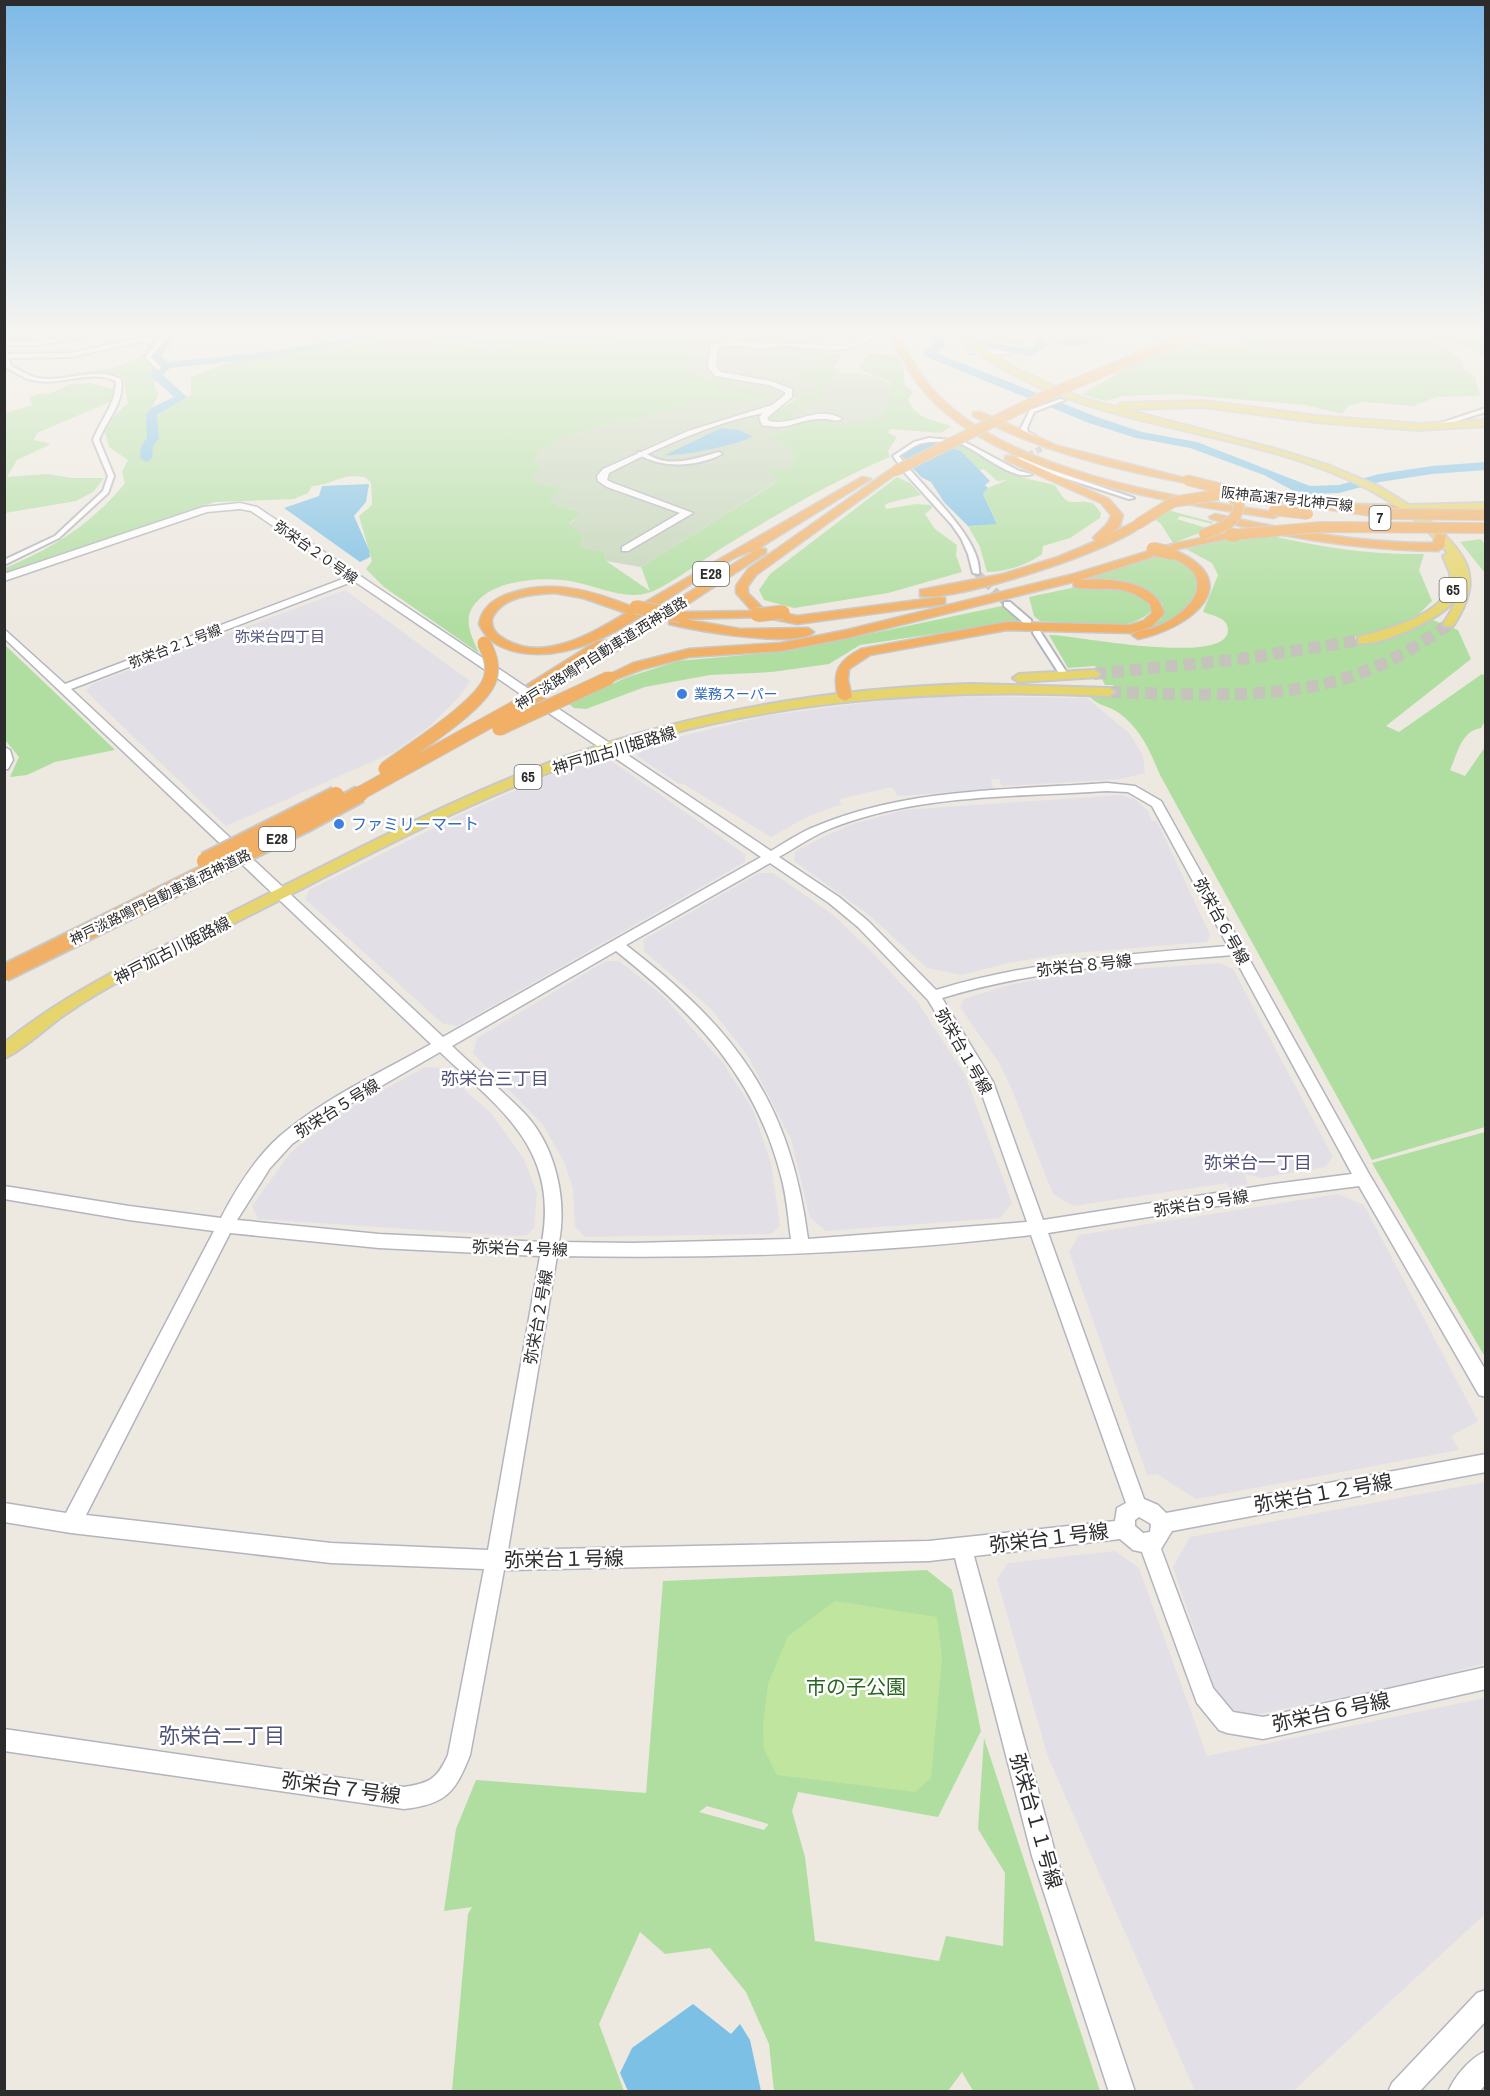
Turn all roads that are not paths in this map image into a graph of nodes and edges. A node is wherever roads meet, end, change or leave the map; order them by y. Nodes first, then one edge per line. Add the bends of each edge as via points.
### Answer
1 (99, 431) edge
2 (699, 431) edge
3 (962, 431) edge
4 (968, 431) edge
5 (970, 431) edge
6 (981, 431) edge
7 (992, 431) edge
8 (1010, 431) edge
9 (1025, 431) edge
10 (1178, 431) edge
11 (1022, 446) junction
12 (1080, 452) dead end
13 (640, 453) junction
14 (719, 454) dead end
15 (1020, 459) dead end
16 (892, 468) junction
17 (1046, 468) junction
18 (1029, 474) dead end
19 (1344, 478) junction
20 (1131, 498) dead end
21 (1485, 506) edge
22 (1394, 508) junction
23 (1411, 508) junction
24 (1274, 512) junction
25 (1485, 516) edge
26 (1485, 523) edge
27 (1485, 528) edge
28 (1439, 541) junction
29 (761, 542) junction
30 (625, 549) dead end
31 (1174, 550) junction
32 (4, 563) edge
33 (1043, 565) junction
34 (977, 573) tunnel mouth
35 (4, 578) edge
36 (354, 578) junction
37 (952, 599) junction
38 (1007, 603) tunnel mouth
39 (633, 608) junction
40 (674, 620) junction
41 (1028, 622) dead end
42 (1449, 624) tunnel mouth
43 (4, 632) edge
44 (1037, 633) dead end
45 (825, 639) junction
46 (1362, 640) tunnel mouth
47 (1094, 674) tunnel mouth
48 (1065, 676) junction
49 (64, 688) junction
50 (538, 689) junction
51 (1109, 692) tunnel mouth
52 (850, 693) junction
53 (602, 744) junction
54 (4, 750) edge
55 (4, 766) edge
56 (385, 770) junction
57 (370, 790) junction
58 (770, 856) junction
59 (279, 889) junction
60 (617, 945) junction
61 (1238, 950) junction
62 (4, 960) edge
63 (4, 973) edge
64 (933, 996) junction
65 (4, 1039) edge
66 (441, 1045) junction
67 (4, 1052) edge
68 (1363, 1179) junction
69 (4, 1192) edge
70 (224, 1226) junction
71 (1039, 1228) junction
72 (800, 1246) junction
73 (551, 1250) junction
74 (1485, 1389) edge
75 (1485, 1463) edge
76 (1137, 1507) junction
77 (4, 1512) edge
78 (71, 1523) junction
79 (1161, 1523) junction
80 (1125, 1529) junction
81 (1149, 1543) junction
82 (962, 1547) junction
83 (496, 1560) junction
84 (1485, 1678) edge
85 (4, 1740) edge
86 (1485, 2002) edge
87 (1485, 2064) edge
88 (1122, 2091) edge
89 (1401, 2091) edge
90 (1461, 2091) edge

1 - 32 street via 96,440 111,476 106,492 57,537
2 - 13 street
3 - 16 highway, 神戸淡路鳴門自動車道;西神道路 / E28
4 - 33 highway via 995,450 1105,501 1116,512 1116,522 1106,533
5 - 16 highway, 神戸淡路鳴門自動車道;西神道路 / E28, bridge
6 - 17 highway, 阪神高速7号北神戸線 / 7
7 - 11 highway, 阪神高速7号北神戸線 / 7
8 - 31 highway, bridge via 1083,459 1222,489 1239,503 1235,518
9 - 12 street
10 - 19 main road
11 - 22 highway via 1078,464 1202,492 1325,506
11 - 24 highway, 阪神高速7号北神戸線 / 7 via 1142,486
13 - 14 street via 653,462 667,464
13 - 30 street via 606,471 603,481 688,513
15 - 17 street
16 - 29 highway, 神戸淡路鳴門自動車道;西神道路 / E28
16 - 37 highway via 752,572 742,586 745,600 754,608 781,618 825,618
16 - 50 highway, 神戸淡路鳴門自動車道;西神道路 / E28
17 - 20 street
17 - 24 highway, 阪神高速7号北神戸線 / 7 via 1217,507
17 - 28 highway via 1257,527 1337,543 1400,548
18 - 34 street via 1018,473 961,442 922,441 896,456 907,475 967,539 974,552
19 - 22 main road
19 - 23 main road via 1372,487
21 - 23 main road
22 - 23 main road
22 - 28 main road, 65
23 - 28 main road, 65
24 - 25 highway, 阪神高速7号北神戸線 / 7, bridge via 1384,518
24 - 26 highway, 阪神高速7号北神戸線 / 7, bridge via 1373,523
25 - 33 highway, bridge via 1392,514 1274,497 1222,494 1173,502 1091,548
27 - 31 highway, bridge via 1321,527 1231,535
28 - 42 main road, 65 via 1460,558 1467,582 1465,596
28 - 46 main road, 65 via 1454,569 1453,593 1441,609 1423,621
29 - 39 highway via 730,555 576,645 536,651 510,647 495,639 486,624 487,616 498,603 536,590 580,592
29 - 50 highway, 神戸淡路鳴門自動車道;西神道路 / E28
31 - 37 highway via 1078,577
31 - 37 highway, bridge via 1118,552 1031,581
31 - 52 highway via 1194,562 1203,578 1198,600 1189,614 1169,628 1130,635 1006,630 920,645 859,661 850,673
33 - 37 highway
35 - 36 street, 弥栄台２０号線 via 206,509 240,506 254,509
36 - 49 street, 弥栄台２１号線
36 - 53 street, 弥栄台２０号線
37 - 40 highway, bridge
37 - 40 highway via 852,624 801,632 735,633
37 - 45 highway
37 - 52 highway via 1103,583 1141,591 1158,608 1154,620 1131,629 1007,626 866,651 843,667 840,677
38 - 41 street
39 - 40 highway
39 - 56 highway, bridge via 577,587 550,585 500,597 482,611 478,627 492,658 488,686 480,698
40 - 45 highway via 698,633 743,640
43 - 49 street
44 - 48 street
45 - 57 highway, bridge via 781,647 689,653 638,666
47 - 48 main road, 神戸加古川姫路線 / 65
48 - 52 main road, 神戸加古川姫路線 / 65
49 - 59 street
50 - 56 highway, 神戸淡路鳴門自動車道;西神道路 / E28, bridge
50 - 57 highway, 神戸淡路鳴門自動車道;西神道路 / E28, bridge
51 - 52 main road, 神戸加古川姫路線 / 65 via 1031,688
52 - 53 main road, 神戸加古川姫路線 / 65
53 - 58 street, 弥栄台１号線
53 - 59 main road, 神戸加古川姫路線 / 65
54 - 55 street
56 - 62 highway, 神戸淡路鳴門自動車道;西神道路 / E28, bridge
57 - 63 highway, 神戸淡路鳴門自動車道;西神道路 / E28, bridge
58 - 60 street, 弥栄台５号線
58 - 61 street, 弥栄台６号線 via 820,828 883,807 1107,787 1131,789 1157,804
58 - 64 street, 弥栄台１号線 via 863,924
59 - 65 main road, 神戸加古川姫路線 / 65 via 152,947 67,994
59 - 66 street, 弥栄台２号線
59 - 67 main road, 神戸加古川姫路線 / 65 via 100,986
60 - 66 street, 弥栄台５号線
60 - 72 street via 700,1016 732,1054 758,1096 782,1150
61 - 64 street, 弥栄台８号線 via 1051,966
61 - 68 street, 弥栄台６号線
64 - 71 street, 弥栄台１号線 via 985,1082
66 - 70 street, 弥栄台５号線 via 339,1103 286,1140 264,1164
66 - 73 street, 弥栄台２号線 via 522,1121 545,1158 553,1191
68 - 71 street, 弥栄台９号線
68 - 74 street, 弥栄台６号線
69 - 70 street, 弥栄台４号線
70 - 73 street, 弥栄台４号線 via 388,1243
70 - 78 street, 弥栄台５号線
71 - 72 street, 弥栄台４号線
71 - 76 street, 弥栄台１号線
72 - 73 street, 弥栄台４号線
73 - 83 street, 弥栄台２号線
75 - 79 street, 弥栄台１２号線
76 - 79 street via 1151,1511
76 - 80 street via 1125,1515
77 - 78 street, 弥栄台１号線
78 - 83 street, 弥栄台１号線 via 331,1553
79 - 81 street via 1159,1537
80 - 81 street via 1134,1540
80 - 82 street, 弥栄台１号線
81 - 84 street, 弥栄台６号線 via 1205,1695 1227,1722 1263,1728
82 - 83 street, 弥栄台１号線 via 929,1551
82 - 88 street, 弥栄台１１号線 via 1044,1856
83 - 85 street, 弥栄台７号線 via 459,1755 450,1778 431,1795 404,1798
86 - 89 street
87 - 90 street

